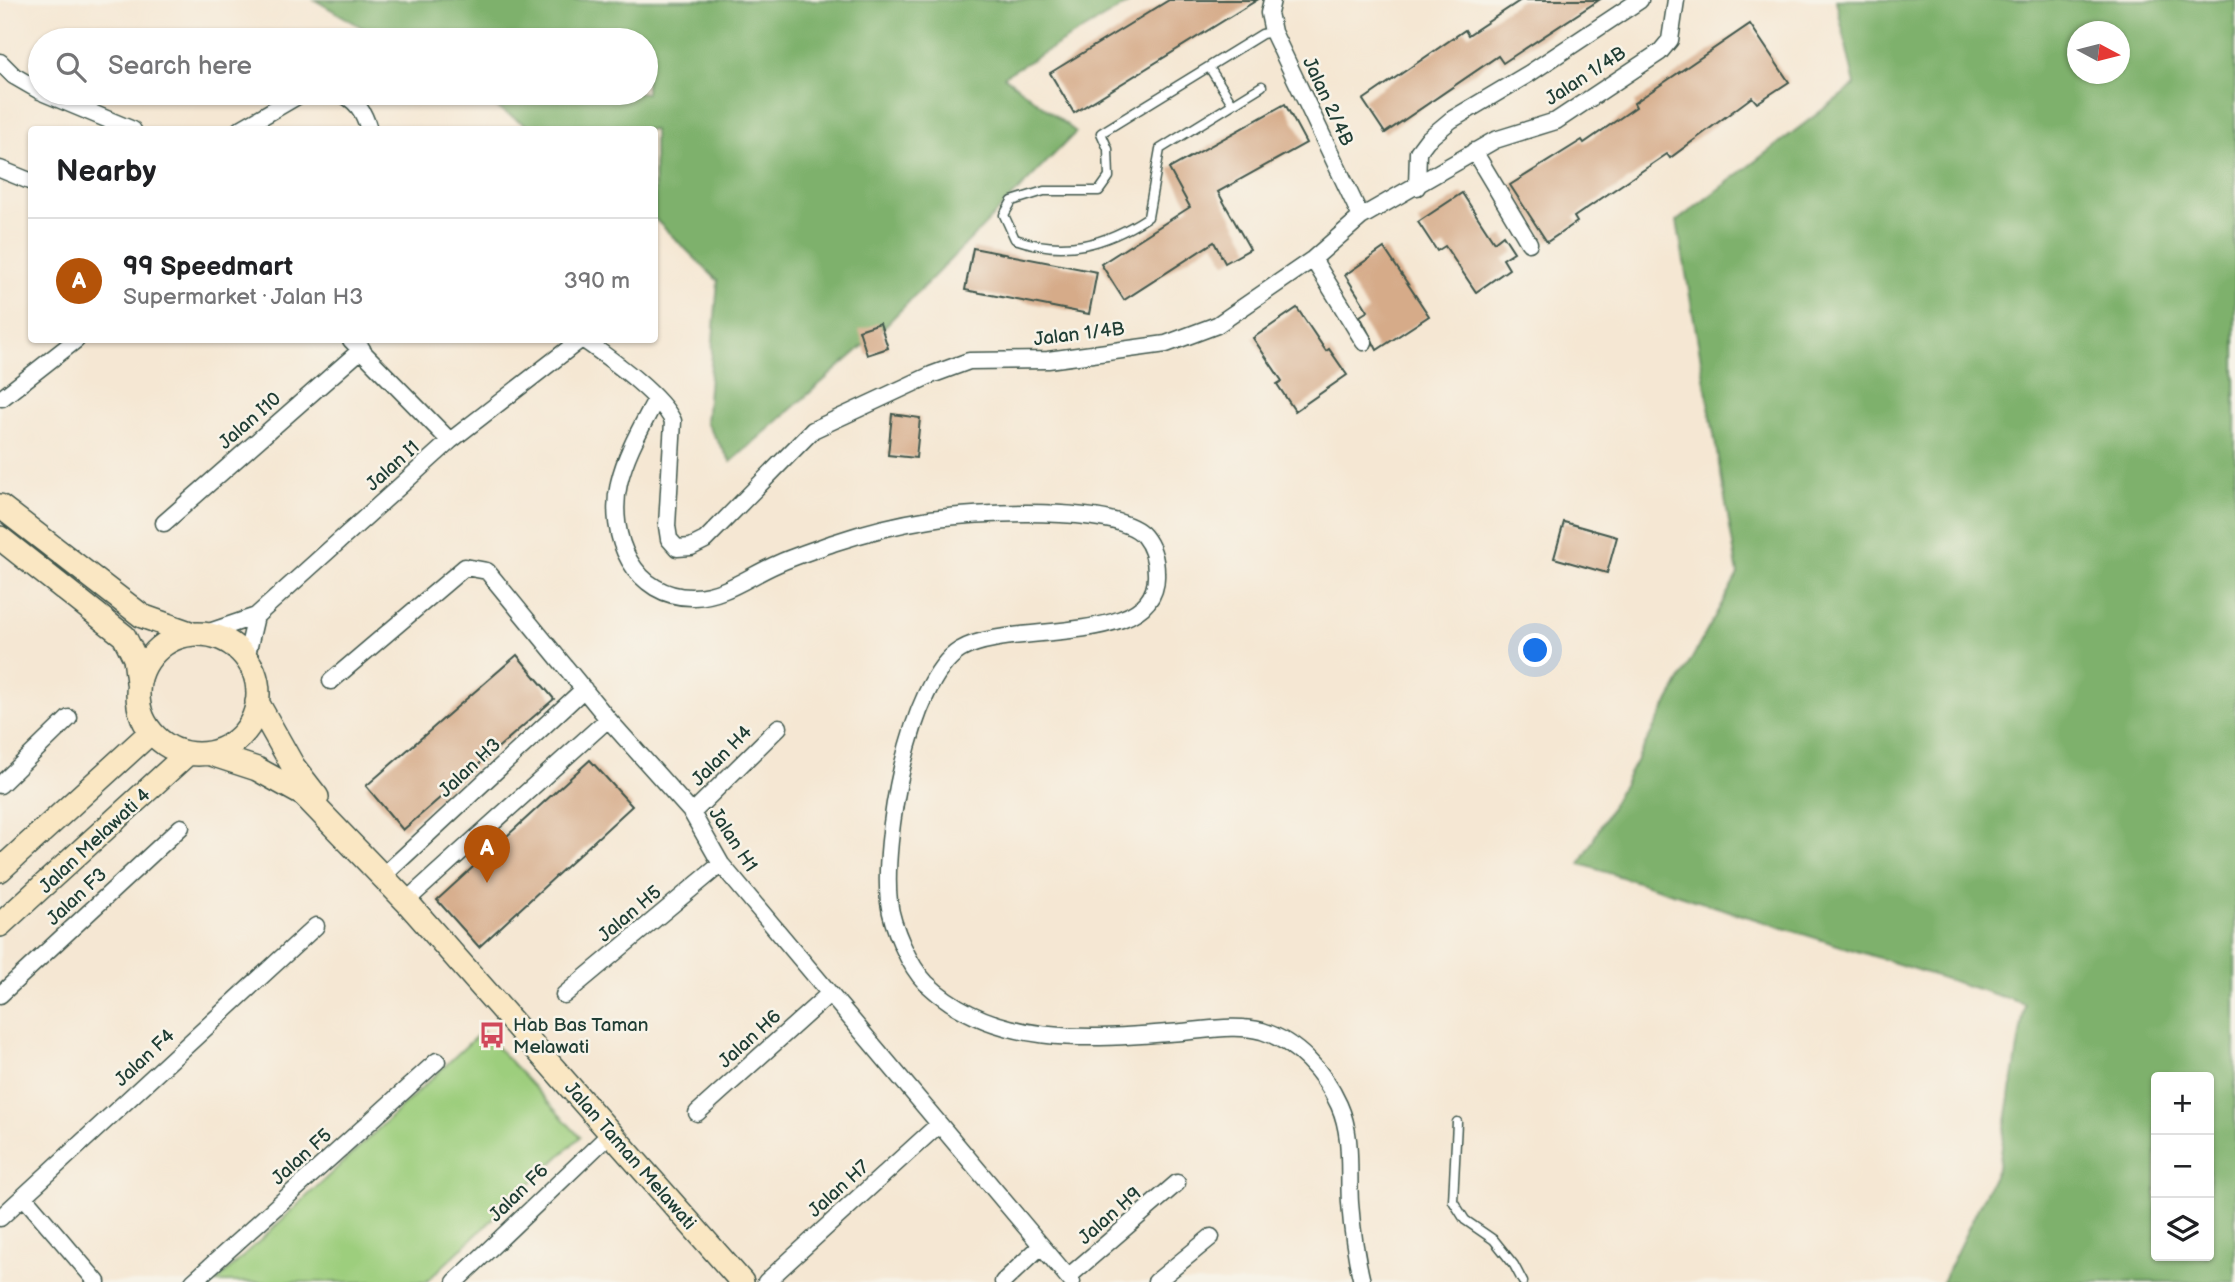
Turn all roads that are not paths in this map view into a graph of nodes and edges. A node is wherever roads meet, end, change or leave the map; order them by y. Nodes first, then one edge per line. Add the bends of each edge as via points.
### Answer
1 (1272, 0) edge
2 (1640, 0) edge
3 (1676, 0) edge
4 (1273, 32) junction
5 (0, 62) edge
6 (1209, 66) junction
7 (28, 84) edge
8 (1262, 86) dead end
9 (1231, 103) junction
10 (67, 105) edge
11 (282, 105) edge
12 (357, 105) edge
13 (122, 126) edge
14 (246, 126) edge
15 (368, 126) edge
16 (1474, 150) junction
17 (0, 169) edge
18 (28, 180) edge
19 (1417, 187) junction
20 (1361, 217) junction
21 (1529, 243) dead end
22 (1314, 259) junction
23 (1364, 342) dead end
24 (71, 343) edge
25 (578, 343) edge
26 (586, 343) edge
27 (356, 344) edge
28 (2, 398) dead end
29 (655, 401) junction
30 (450, 441) junction
31 (0, 506) edge
32 (164, 523) dead end
33 (0, 538) edge
34 (256, 616) junction
35 (197, 634) junction
36 (246, 659) junction
37 (331, 681) dead end
38 (138, 682) junction
39 (583, 689) junction
40 (257, 702) junction
41 (69, 718) dead end
42 (608, 719) junction
43 (779, 727) dead end
44 (150, 732) junction
45 (187, 754) junction
46 (211, 754) junction
47 (0, 785) edge
48 (692, 813) junction
49 (181, 827) dead end
50 (351, 841) junction
51 (720, 864) junction
52 (0, 870) edge
53 (383, 876) junction
54 (406, 901) junction
55 (0, 925) edge
56 (316, 926) dead end
57 (829, 994) junction
58 (0, 995) edge
59 (564, 995) dead end
60 (437, 1060) dead end
61 (697, 1113) dead end
62 (1457, 1122) dead end
63 (938, 1125) junction
64 (611, 1133) junction
65 (1177, 1183) dead end
66 (24, 1197) junction
67 (0, 1218) edge
68 (1211, 1237) dead end
69 (1041, 1246) junction
70 (1070, 1280) edge
71 (97, 1282) edge
72 (193, 1282) edge
73 (455, 1282) edge
74 (743, 1282) edge
75 (766, 1282) edge
76 (1003, 1282) edge
77 (1156, 1282) edge
78 (1362, 1282) edge
79 (1523, 1282) edge

1 - 4 street, Jalan 2/4B
2 - 19 street via 1451,120 1427,140 1418,152
3 - 16 street, Jalan 1/4B via 1670,40 1660,52 1556,121
4 - 6 lane
4 - 20 street, Jalan 2/4B
5 - 7 street
6 - 9 lane
6 - 9 lane via 1101,133 1108,149 1110,177 1099,191 1044,191 1012,201 1004,215 1015,239 1075,249 1123,234 1148,217 1160,149
8 - 9 lane
10 - 13 street
11 - 14 street
12 - 15 street
16 - 19 street, Jalan 1/4B
16 - 21 street
17 - 18 street
19 - 20 street, Jalan 1/4B
20 - 22 street, Jalan 1/4B
22 - 23 street
22 - 29 street, Jalan 1/4B via 1217,325 1166,344 1048,360 969,361 853,410 813,430 705,540 691,547 677,548 669,539 666,508 673,421
24 - 28 street
25 - 30 street, Jalan 1/4B
26 - 29 street, Jalan 1/4B via 632,376
27 - 30 street, Jalan I1
27 - 32 street, Jalan I10
29 - 78 street via 630,448 621,478 618,528 628,563 651,588 675,596 725,591 776,564 840,541 931,519 1093,515 1125,521 1142,533 1156,556 1157,584 1148,602 1130,618 982,641 960,649 941,666 909,734 897,781 889,904 904,948 924,981 964,1010 1004,1029 1051,1037 1119,1037 1227,1028 1259,1030 1287,1043 1321,1072 1341,1108 1349,1140 1350,1203
30 - 34 street, Jalan I1
31 - 35 main road via 142,617
33 - 38 main road via 124,636 135,658
34 - 35 street, Jalan I1
34 - 36 street
35 - 36 main road via 218,637
35 - 38 main road via 167,642 148,659
36 - 40 main road via 256,680
37 - 39 street, Jalan H1 via 465,567 487,571
38 - 44 main road via 139,708
39 - 42 street, Jalan H1
39 - 53 street, Jalan H3
40 - 46 main road via 241,736
40 - 50 main road, Jalan Taman Melawati via 293,766
41 - 47 street
42 - 48 street, Jalan H1
42 - 54 street
43 - 48 street, Jalan H4
44 - 45 main road
44 - 52 main road
45 - 46 main road
45 - 55 main road, Jalan Melawati 4
46 - 50 main road, Jalan Taman Melawati via 257,769 304,795
48 - 51 street, Jalan H1
49 - 58 street, Jalan F3
50 - 53 main road, Jalan Taman Melawati
51 - 57 street, Jalan H1
51 - 59 street, Jalan H5
53 - 54 main road, Jalan Taman Melawati
54 - 64 main road, Jalan Taman Melawati
56 - 66 street, Jalan F4
57 - 61 street, Jalan H6
57 - 63 street, Jalan H1
60 - 72 street, Jalan F5
62 - 79 lane via 1452,1201 1465,1220 1494,1240
63 - 69 street, Jalan H1
63 - 75 street, Jalan H7
64 - 73 street, Jalan F6
64 - 74 main road, Jalan Taman Melawati
65 - 70 street, Jalan H9
66 - 67 street, Jalan F4
66 - 71 street
68 - 77 street
69 - 70 street, Jalan H1
69 - 76 street

